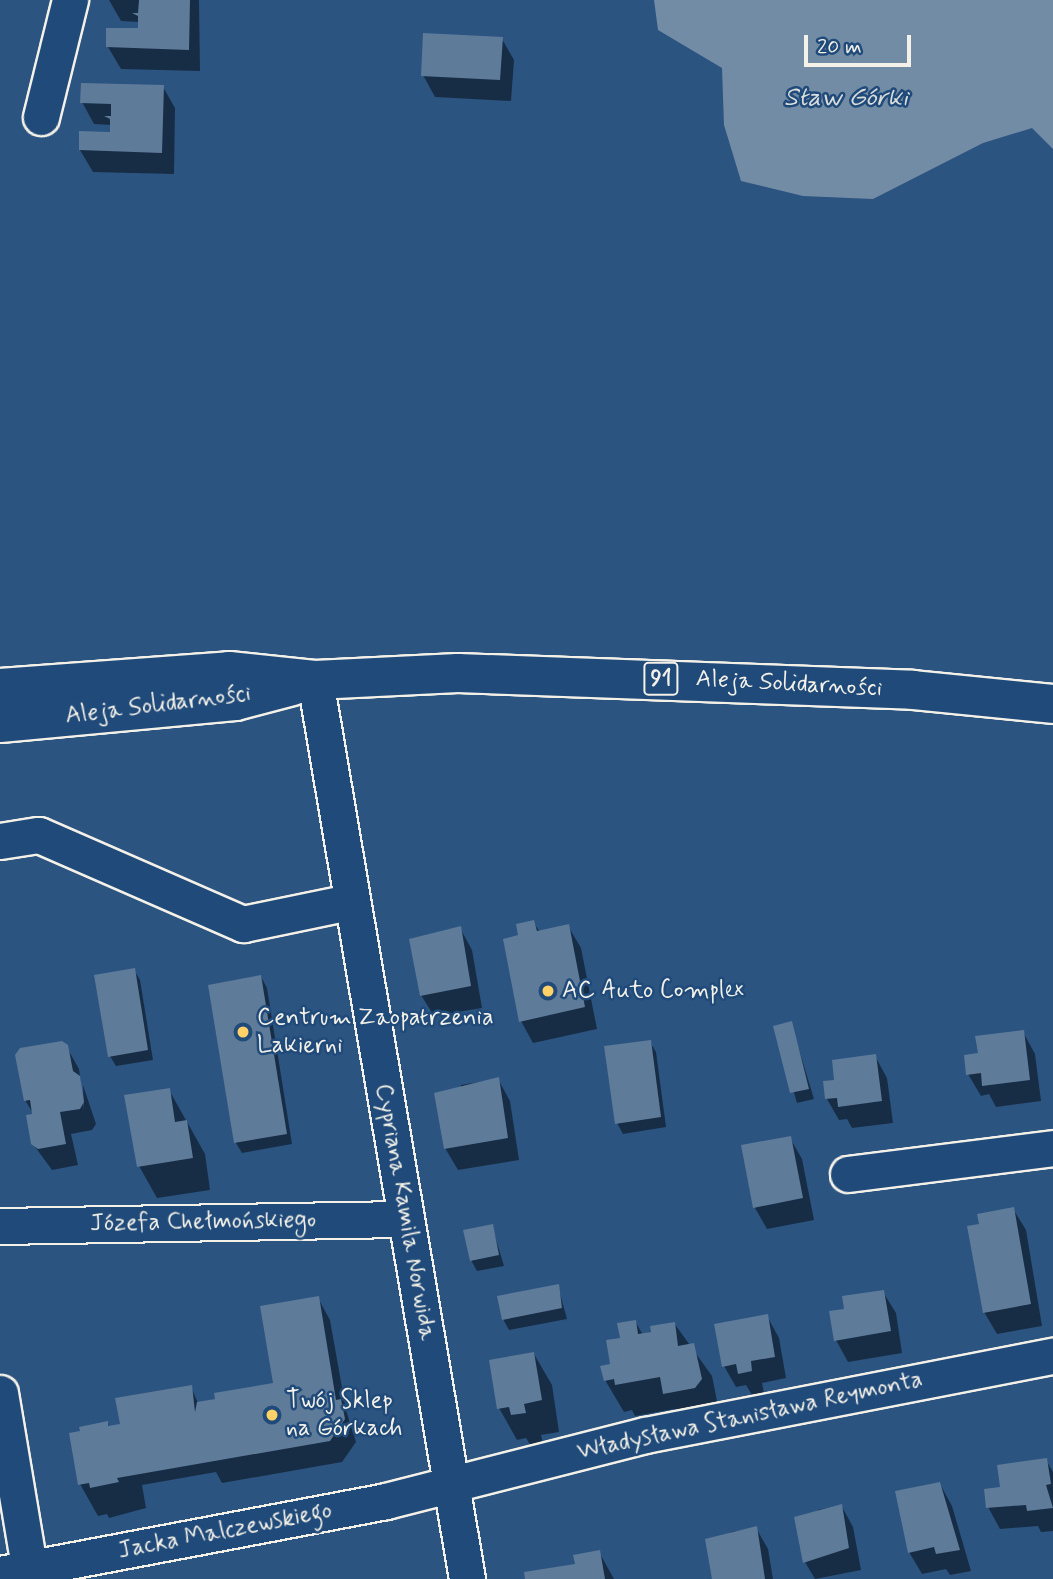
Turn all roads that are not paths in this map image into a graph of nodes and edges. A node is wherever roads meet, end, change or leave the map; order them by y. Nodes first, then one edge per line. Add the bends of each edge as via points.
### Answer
1 (70, 0) edge
2 (41, 117) dead end
3 (315, 680) junction
4 (0, 688) edge
5 (1053, 704) edge
6 (0, 723) edge
7 (0, 841) edge
8 (349, 902) junction
9 (1053, 1148) edge
10 (848, 1174) dead end
11 (406, 1219) junction
12 (0, 1226) edge
13 (1053, 1356) edge
14 (0, 1393) edge
15 (449, 1483) junction
16 (20, 1574) edge
17 (467, 1579) edge

1 - 2 street
3 - 4 main road, Aleja Solidarności / 91 via 229,671
3 - 5 main road, Aleja Solidarności / 91 via 458,673 696,680 913,690
3 - 6 main road, Aleja Solidarności / 91 via 235,701
3 - 8 street, Cypriana Kamila Norwida
7 - 8 street via 39,835 243,924
8 - 11 street, Cypriana Kamila Norwida
9 - 10 street
11 - 12 street, Józefa Chełmońskiego
11 - 15 street, Cypriana Kamila Norwida
13 - 15 street, Władysława Stanisława Reymonta via 645,1434
14 - 16 street
15 - 16 street, Jacka Malczewskiego via 386,1501
15 - 17 street, Cypriana Kamila Norwida

